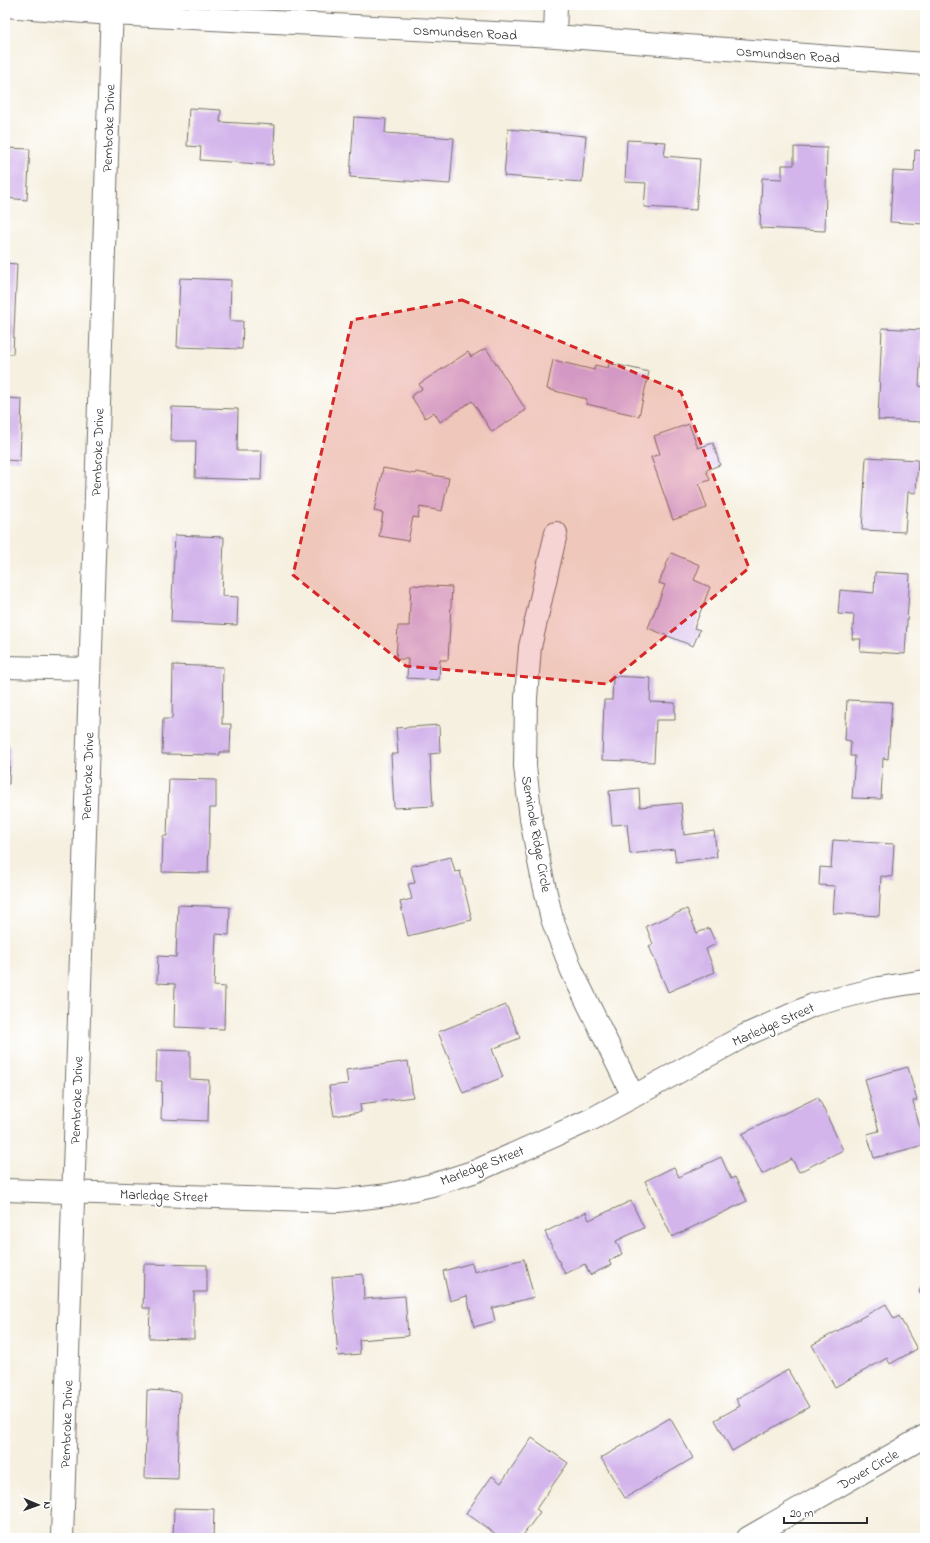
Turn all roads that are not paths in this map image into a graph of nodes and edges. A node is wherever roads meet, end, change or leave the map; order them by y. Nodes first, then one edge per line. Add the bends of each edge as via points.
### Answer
1 (556, 5) edge
2 (5, 6) edge
3 (112, 10) edge
4 (555, 36) junction
5 (925, 64) edge
6 (556, 533) dead end
7 (5, 667) edge
8 (90, 669) junction
9 (925, 981) edge
10 (633, 1096) junction
11 (5, 1190) edge
12 (74, 1192) junction
13 (925, 1436) edge
14 (62, 1538) edge
15 (748, 1538) edge

1 - 4 street
2 - 3 street, Osmundsen Road
3 - 4 street, Osmundsen Road
3 - 8 street, Pembroke Drive
4 - 5 street, Osmundsen Road
6 - 10 street, Seminole Ridge Circle via 530,647 525,766 531,819 552,919 572,971
7 - 8 street
8 - 12 street, Pembroke Drive
9 - 10 street, Marledge Street via 879,988 813,1005 746,1035
10 - 12 street, Marledge Street via 592,1119 476,1171 388,1195 338,1201
11 - 12 street, Marledge Street
12 - 14 street, Pembroke Drive
13 - 15 street, Dover Circle

